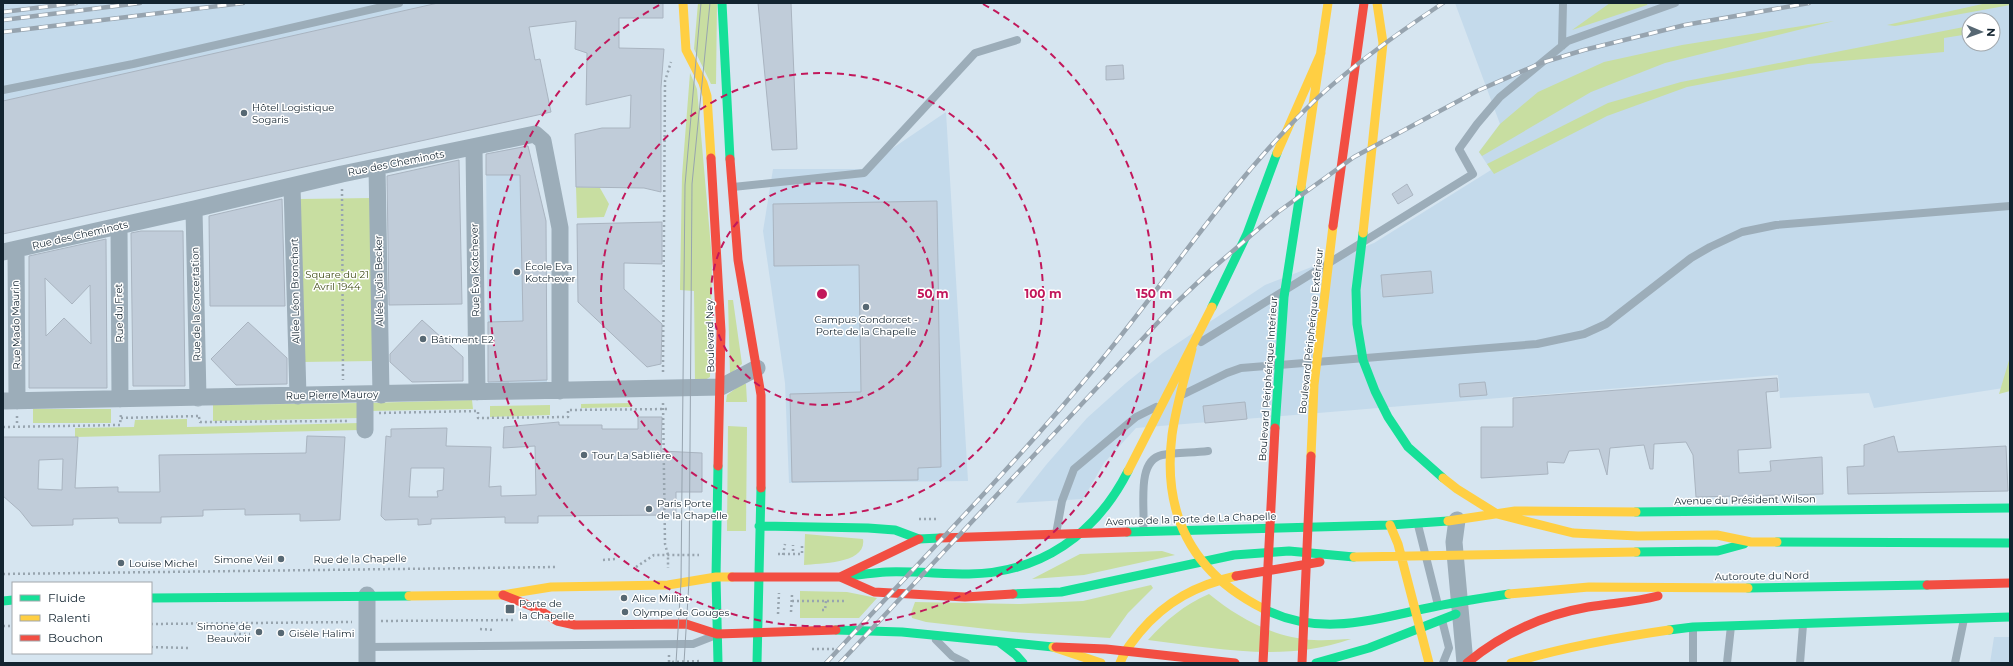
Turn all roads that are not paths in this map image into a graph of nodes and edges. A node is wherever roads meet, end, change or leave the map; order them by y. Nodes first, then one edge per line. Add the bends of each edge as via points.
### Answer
1 (399, 3) edge
2 (683, 3) edge
3 (687, 3) edge
4 (722, 3) edge
5 (1328, 3) edge
6 (1364, 3) edge
7 (1377, 3) edge
8 (1563, 3) edge
9 (1675, 3) edge
10 (684, 14) junction
11 (732, 18) dead end
12 (1018, 40) dead end
13 (1562, 46) junction
14 (1321, 53) junction
15 (727, 86) junction
16 (3, 90) edge
17 (474, 148) junction
18 (377, 167) junction
19 (292, 186) junction
20 (732, 188) junction
21 (2010, 206) edge
22 (194, 209) junction
23 (119, 226) junction
24 (9, 251) edge
25 (1192, 349) junction
26 (757, 368) junction
27 (721, 387) junction
28 (560, 390) junction
29 (477, 392) junction
30 (373, 395) junction
31 (298, 396) junction
32 (1180, 396) junction
33 (198, 398) junction
34 (120, 399) junction
35 (10, 401) edge
36 (365, 421) road end
37 (1208, 451) dead end
38 (2010, 508) edge
39 (1460, 520) junction
40 (1417, 523) junction
41 (1390, 525) junction
42 (760, 526) junction
43 (1403, 530) junction
44 (1143, 531) junction
45 (1056, 535) junction
46 (920, 539) junction
47 (1751, 542) junction
48 (2010, 543) edge
49 (1351, 557) junction
50 (716, 577) junction
51 (758, 577) junction
52 (840, 577) junction
53 (2010, 583) edge
54 (1678, 589) junction
55 (1516, 594) junction
56 (366, 595) junction
57 (502, 595) junction
58 (152, 598) edge
59 (2010, 617) edge
60 (1964, 618) junction
61 (1803, 624) junction
62 (1731, 625) junction
63 (1693, 627) junction
64 (1430, 630) dead end
65 (757, 631) junction
66 (717, 634) junction
67 (930, 634) junction
68 (999, 642) junction
69 (1056, 646) junction
70 (1436, 652) dead end
71 (367, 655) edge
72 (1098, 662) edge
73 (718, 663) edge
74 (757, 663) edge
75 (966, 663) edge
76 (1023, 663) edge
77 (1120, 663) edge
78 (1235, 663) edge
79 (1263, 663) edge
80 (1302, 663) edge
81 (1316, 663) edge
82 (1429, 663) edge
83 (1435, 663) edge
84 (1443, 663) edge
85 (1466, 663) edge
86 (1511, 663) edge
87 (1693, 663) edge
88 (1727, 663) edge
89 (1800, 663) edge
90 (1955, 663) edge

1 - 16 lane via 133,64
2 - 10 main road, Boulevard Ney
3 - 10 main road, Boulevard Ney
4 - 15 main road
5 - 14 main road, Boulevard Périphérique Intérieur
6 - 80 main road, Boulevard Périphérique Extérieur via 1314,385
7 - 47 main road via 1383,43 1356,290 1357,324 1363,360 1375,391 1388,418 1408,447 1457,489 1498,514 1573,533 1638,536 1716,535
8 - 13 lane
9 - 13 lane via 1568,41
10 - 27 main road, Boulevard Ney via 687,52 707,96 720,286
11 - 15 main road
12 - 20 lane via 975,53 864,173
13 - 32 lane via 1500,98 1477,124 1459,150 1473,174 1180,355 1171,370
14 - 25 main road via 1281,143 1247,234
14 - 79 main road, Boulevard Périphérique Intérieur via 1284,297 1277,380
15 - 20 main road
17 - 18 street, Rue des Cheminots
17 - 28 street, Rue des Cheminots via 535,134 542,140 560,228
17 - 29 street, Rue Éva Kotchever
18 - 19 street, Rue des Cheminots
18 - 30 street, Allée Lydia Becker
19 - 22 street, Rue des Cheminots
19 - 31 street, Allée Léon Bronchart
20 - 26 main road via 738,260
21 - 32 lane via 1776,225 1742,232 1691,258 1606,324 1584,334 1537,344 1241,368
22 - 23 street, Rue des Cheminots
22 - 33 street, Rue de la Concertation
23 - 24 street, Rue des Cheminots
23 - 34 street, Rue du Fret
24 - 35 street, Rue Mado Maurin
25 - 52 main road via 1126,474 1101,513 1070,542 1023,565 984,573 887,572
25 - 55 main road via 1171,437 1170,476 1175,506 1187,538 1208,570 1230,592 1268,612 1315,624 1342,625 1369,622 1454,602
26 - 27 street
26 - 42 main road via 761,413
27 - 28 street, Rue Pierre Mauroy
27 - 50 main road, Boulevard Ney
28 - 29 street, Rue Pierre Mauroy
29 - 30 street, Rue Pierre Mauroy
30 - 31 street, Rue Pierre Mauroy
30 - 36 street, Allée Lydia Becker
31 - 33 street, Rue Pierre Mauroy
32 - 45 lane via 1136,417 1074,469 1062,501
33 - 34 street, Rue Pierre Mauroy
34 - 35 street, Rue Pierre Mauroy
37 - 44 lane via 1161,456 1152,461 1144,476
38 - 39 main road, Avenue du Président Wilson via 1709,512 1515,511
39 - 40 main road, Avenue de la Porte de La Chapelle
39 - 85 street via 1454,542
40 - 43 main road, Avenue de la Porte de La Chapelle
40 - 84 lane via 1449,648
41 - 43 main road, Avenue de la Porte de La Chapelle
41 - 44 main road, Avenue de la Porte de La Chapelle
41 - 82 main road via 1398,544
42 - 46 main road, Avenue de la Porte de La Chapelle via 895,530
42 - 51 main road
43 - 64 lane
44 - 45 main road, Avenue de la Porte de La Chapelle
45 - 46 main road, Avenue de la Porte de La Chapelle
46 - 52 main road, Avenue de la Porte de La Chapelle
47 - 48 main road
47 - 49 main road via 1718,551
49 - 52 main road via 1289,551 1234,555 1061,592 966,597 874,592
49 - 77 main road via 1246,572 1222,577 1199,586 1162,608 1144,625
50 - 51 main road, Avenue de la Porte de La Chapelle
50 - 57 main road via 668,585 551,587
50 - 66 main road, Boulevard Ney
51 - 52 main road, Avenue de la Porte de La Chapelle
51 - 65 main road
53 - 54 main road, Autoroute du Nord
54 - 55 main road, Autoroute du Nord via 1575,588
54 - 85 main road via 1640,601 1588,607 1526,624 1483,648
55 - 81 main road via 1417,627 1351,655
56 - 57 main road
56 - 58 main road
56 - 71 street
57 - 66 main road via 536,608 557,621 575,625 686,624
59 - 60 main road
60 - 61 main road
60 - 90 lane
61 - 62 main road
61 - 89 lane
62 - 63 main road
62 - 88 lane
63 - 86 main road via 1558,649
63 - 87 lane
65 - 66 main road
65 - 67 main road via 820,629
65 - 74 main road
66 - 71 lane via 689,644
66 - 73 main road, Boulevard Ney
67 - 68 main road
67 - 75 lane via 952,656
68 - 69 main road
68 - 76 main road via 1016,654
69 - 72 main road
69 - 78 main road
70 - 83 lane

